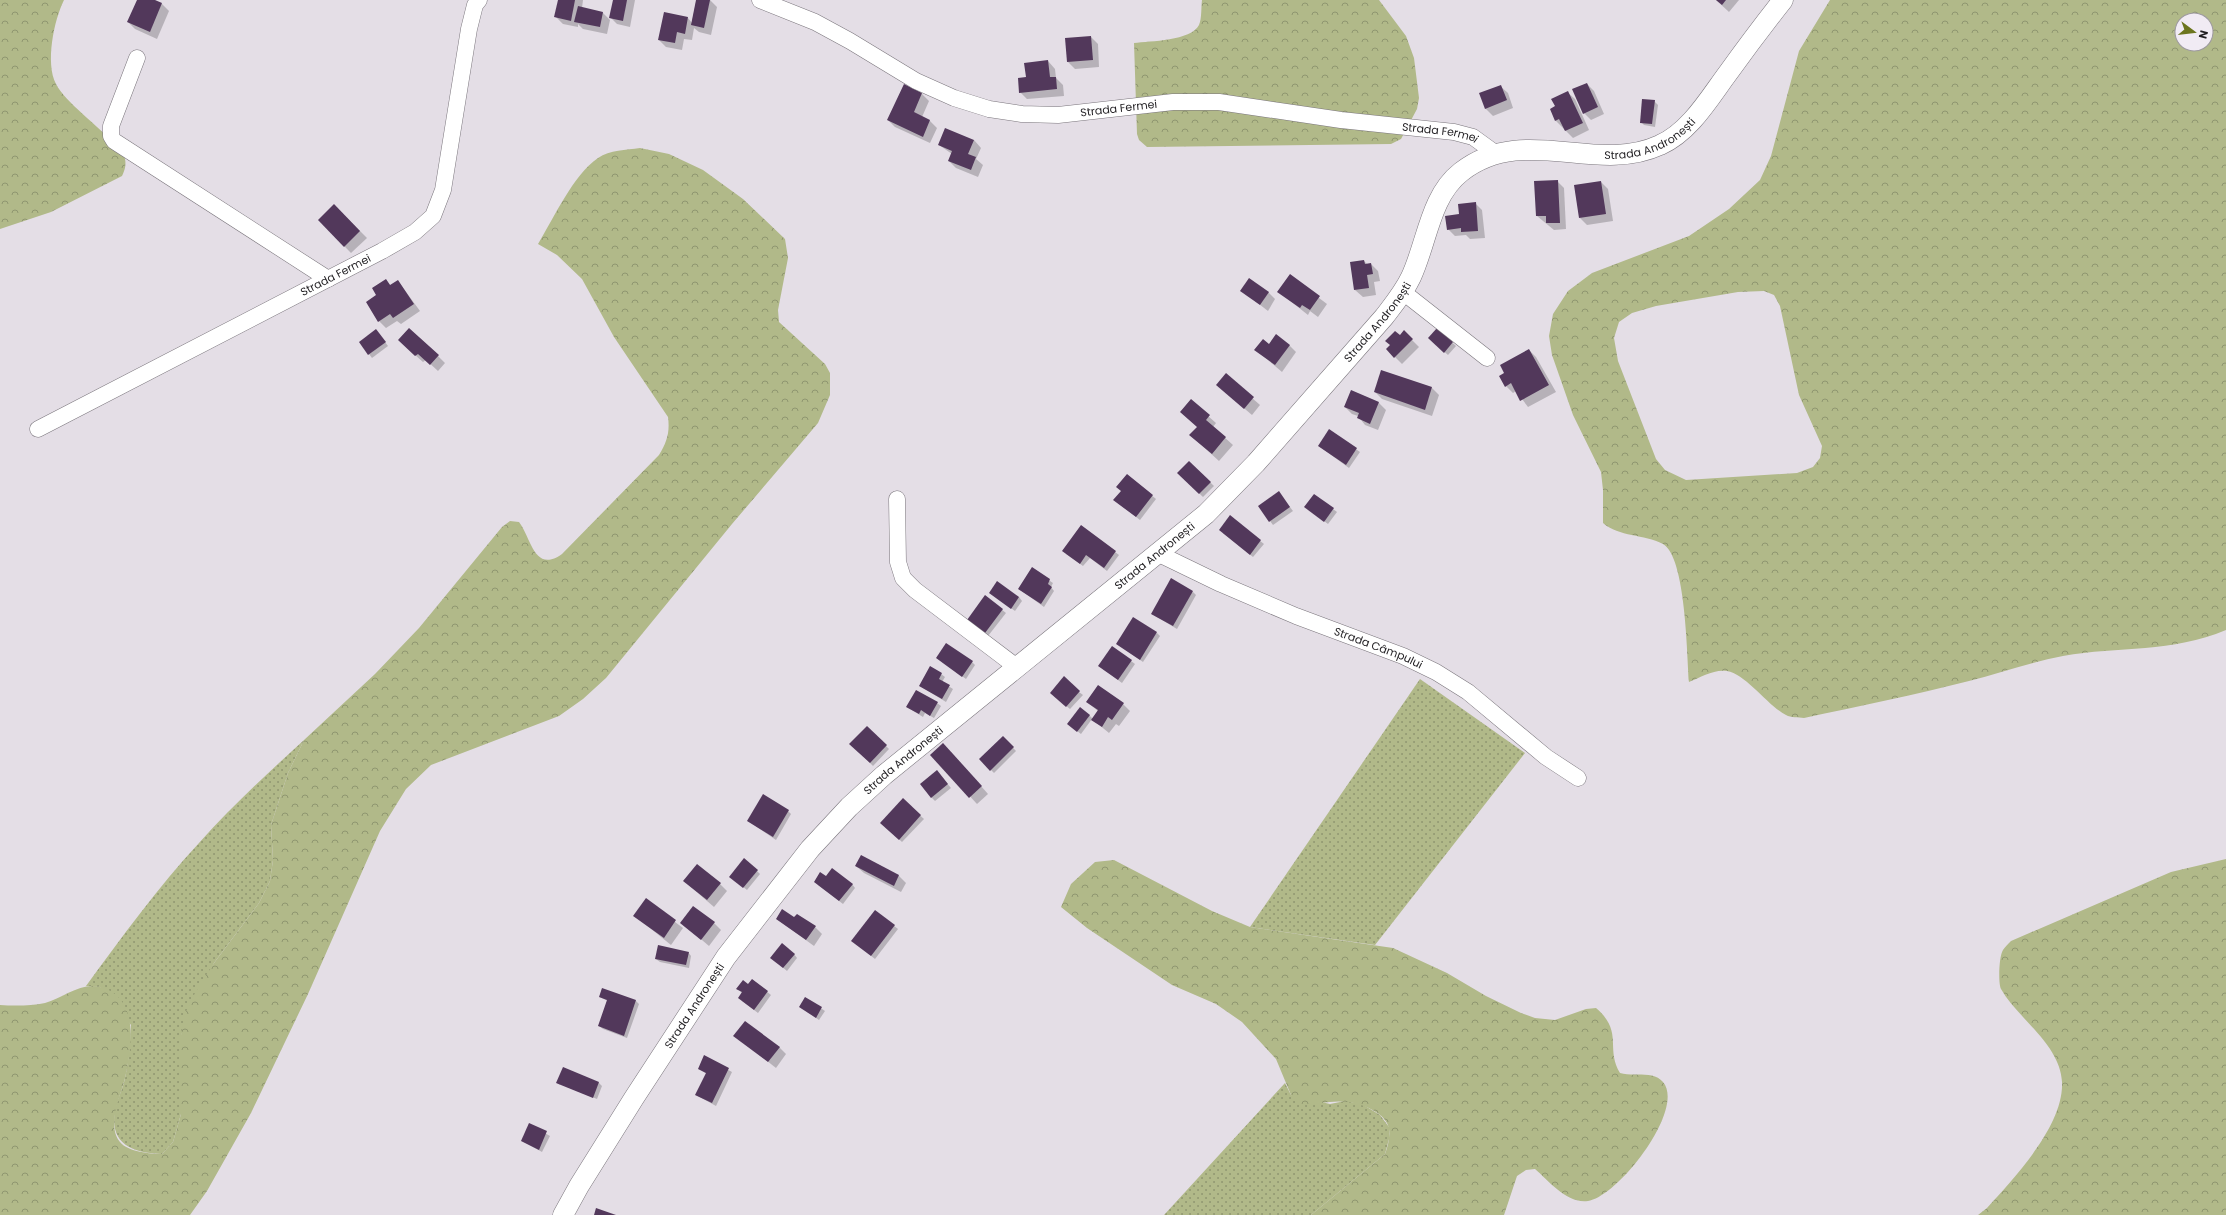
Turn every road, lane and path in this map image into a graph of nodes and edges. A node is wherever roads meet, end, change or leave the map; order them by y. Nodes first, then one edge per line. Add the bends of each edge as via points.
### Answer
1 (479, 0) edge
2 (760, 0) edge
3 (1783, 0) edge
4 (137, 58) dead end
5 (1495, 153) junction
6 (328, 279) junction
7 (1403, 292) junction
8 (1487, 358) dead end
9 (38, 429) dead end
10 (897, 499) dead end
11 (1157, 553) junction
12 (1018, 668) junction
13 (1578, 778) dead end
14 (563, 1215) edge

1 - 6 street, Strada Fermei via 469,29 443,190 433,216 415,232
2 - 5 street, Strada Fermei via 815,22 916,81 954,98 989,109 1022,114 1058,114 1172,102 1219,102 1341,120 1454,132 1473,137
3 - 5 street, Strada Andronești via 1696,114 1680,132 1661,145 1621,154 1524,149
4 - 6 street via 111,126 114,140
5 - 7 street, Strada Andronești via 1460,173 1443,192
6 - 9 street, Strada Fermei
7 - 8 street
7 - 11 street, Strada Andronești via 1256,463 1206,514
10 - 12 street via 898,562 903,578 915,590
11 - 12 street, Strada Andronești
11 - 13 street, Strada Câmpului via 1282,610 1360,638 1436,672 1468,692 1546,757
12 - 14 street, Strada Andronești via 884,775 849,806 810,849 726,957 630,1105

